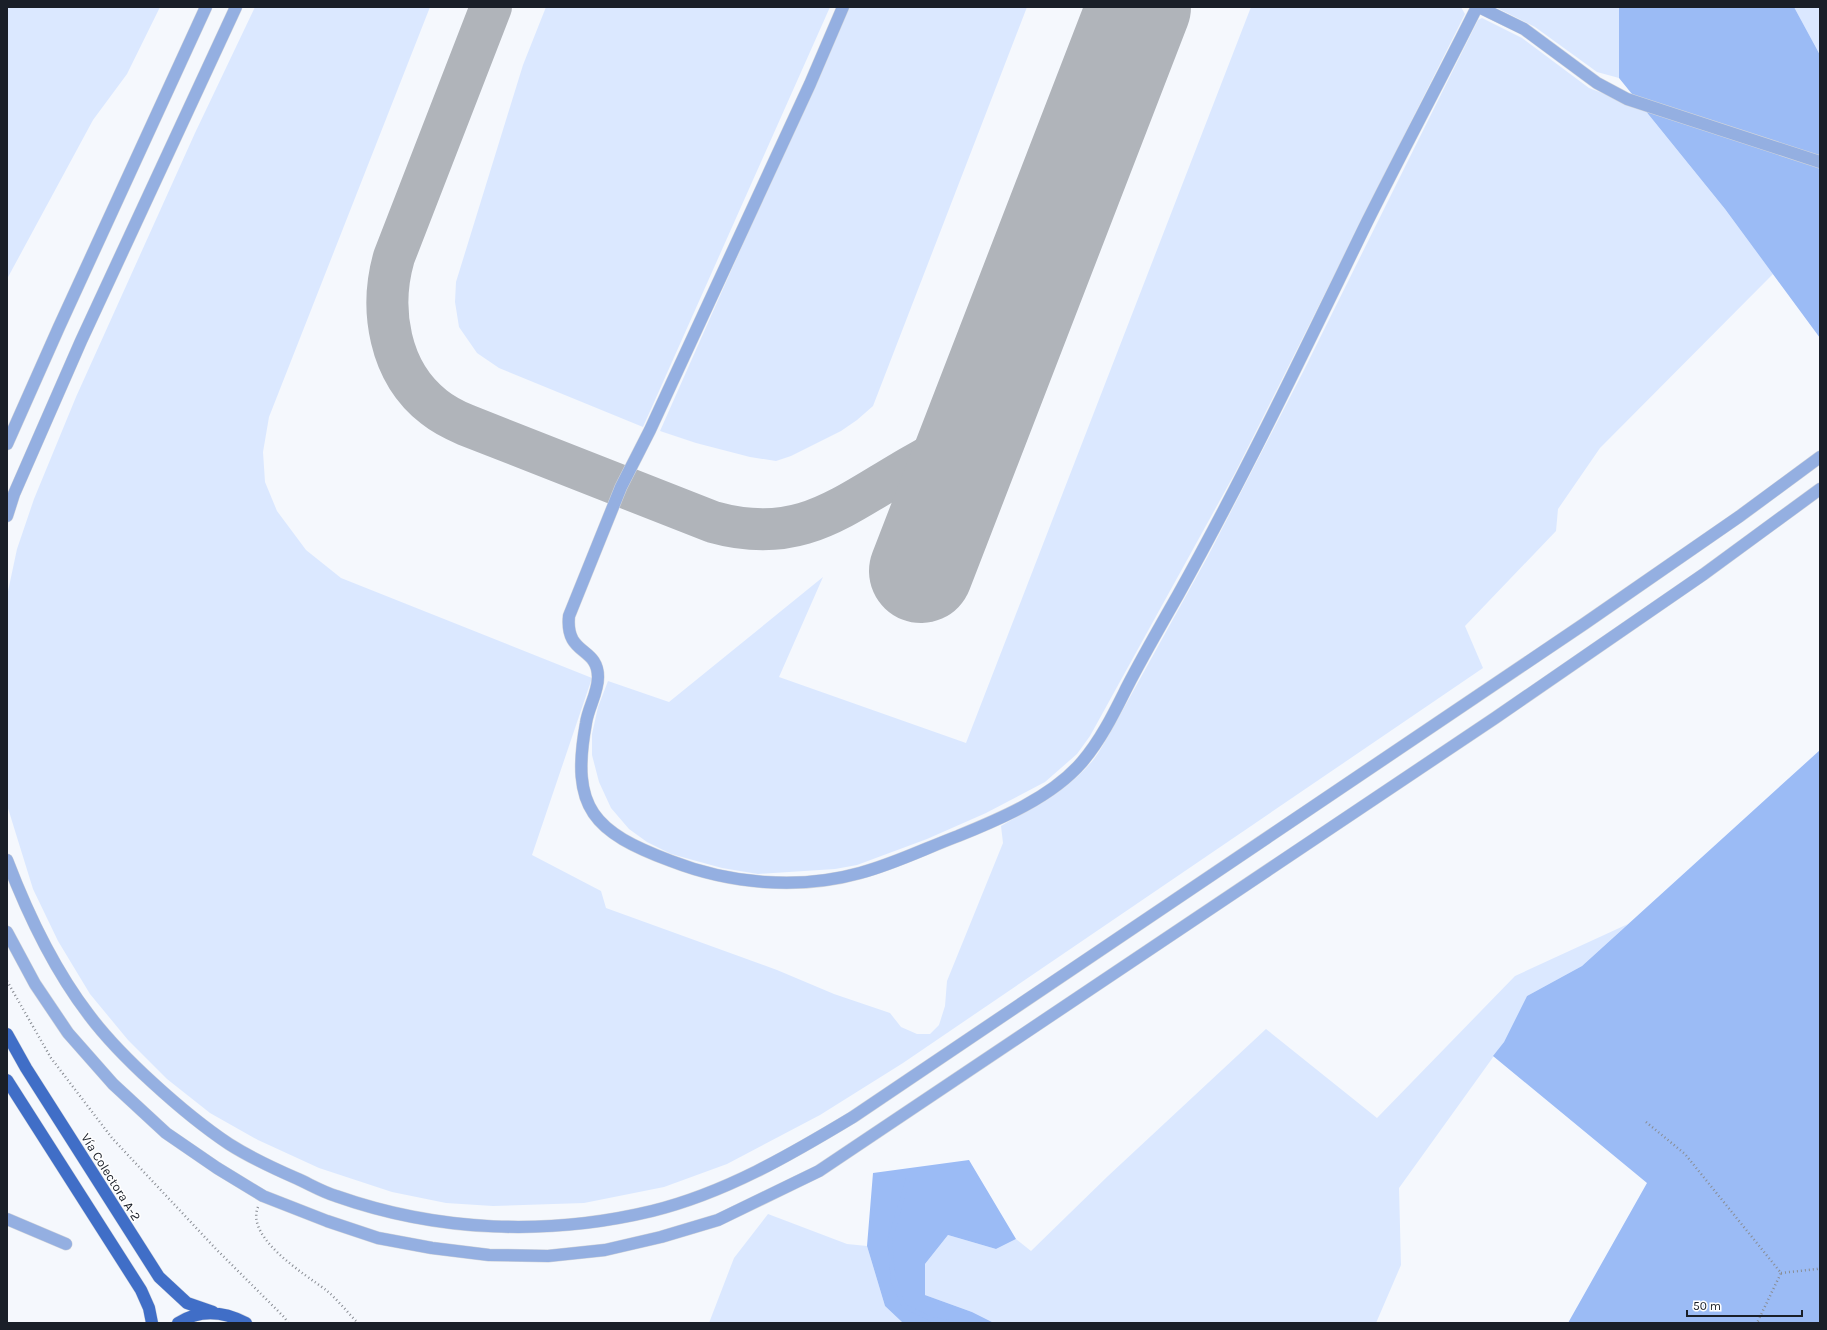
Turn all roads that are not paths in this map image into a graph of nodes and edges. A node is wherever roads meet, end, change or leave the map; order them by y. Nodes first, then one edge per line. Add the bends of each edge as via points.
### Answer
1 (206, 7) edge
2 (236, 7) edge
3 (843, 7) edge
4 (1478, 7) edge
5 (1820, 162) edge
6 (7, 444) edge
7 (1820, 457) edge
8 (1820, 489) edge
9 (7, 516) edge
10 (7, 860) edge
11 (7, 932) edge
12 (7, 1034) edge
13 (7, 1080) edge
14 (7, 1219) edge
15 (66, 1244) dead end
16 (213, 1312) junction
17 (152, 1323) edge
18 (178, 1323) edge
19 (246, 1323) edge

1 - 6 lane
2 - 9 lane via 82,341 14,494
3 - 4 lane via 657,416 621,487 570,616 570,635 574,644 592,658 598,673 598,682 586,720 581,764 583,788 588,805 599,822 622,840 644,851 704,872 744,880 792,882 860,873 986,824 1044,794 1064,780 1082,762 1101,736 1254,453 1370,216
4 - 5 lane via 1524,29 1597,84 1627,99
7 - 10 lane via 1590,620 853,1117 753,1173 699,1196 653,1211 553,1228 494,1227 444,1222 387,1211 335,1196 242,1152 182,1110 132,1064 89,1016 58,970 31,920
8 - 11 lane via 1704,574 1508,709 819,1171 718,1220 661,1237 605,1250 548,1256 489,1255 378,1238 263,1196 166,1133 113,1084 68,1033 35,984
12 - 16 main road, Vía Colectora A-2 via 158,1277 187,1303
13 - 17 main road via 141,1290
14 - 15 lane
16 - 18 main road via 186,1318
16 - 19 main road, Vía Colectora A-2

